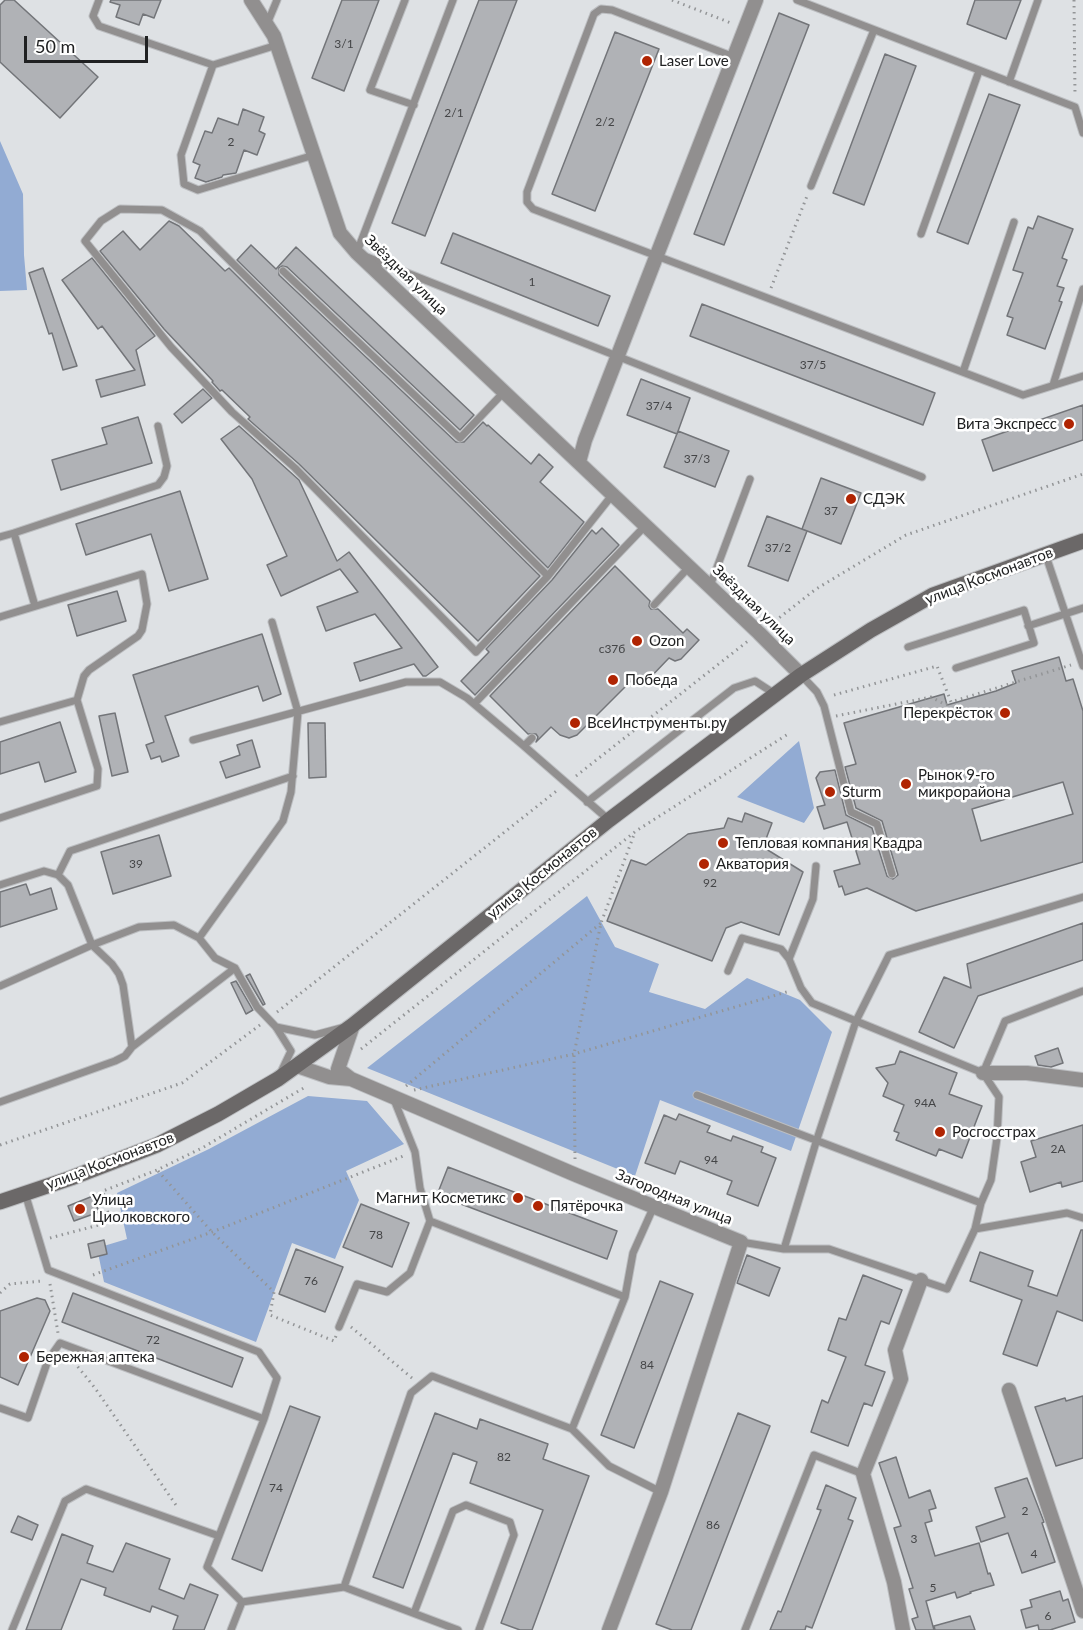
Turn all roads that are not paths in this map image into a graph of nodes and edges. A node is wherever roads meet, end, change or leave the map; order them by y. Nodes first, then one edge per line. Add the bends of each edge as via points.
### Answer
1 (99, 0) edge
2 (251, 0) edge
3 (277, 0) edge
4 (405, 0) edge
5 (453, 0) edge
6 (756, 0) edge
7 (797, 0) edge
8 (1038, 0) edge
9 (267, 24) junction
10 (874, 30) junction
11 (277, 45) junction
12 (734, 57) junction
13 (213, 65) junction
14 (979, 71) junction
15 (1009, 82) junction
16 (414, 105) junction
17 (1083, 133) edge
18 (314, 155) junction
19 (811, 186) road end
20 (1014, 222) dead end
21 (921, 234) dead end
22 (357, 253) junction
23 (656, 256) junction
24 (283, 271) dead end
25 (1083, 289) edge
26 (617, 356) junction
27 (963, 372) junction
28 (1083, 376) edge
29 (1053, 386) junction
30 (504, 392) junction
31 (158, 426) dead end
32 (579, 462) junction
33 (922, 477) dead end
34 (750, 478) dead end
35 (613, 494) junction
36 (646, 525) junction
37 (14, 533) junction
38 (0, 537) edge
39 (1083, 541) edge
40 (1045, 553) junction
41 (689, 567) junction
42 (548, 576) junction
43 (710, 586) junction
44 (654, 605) dead end
45 (35, 606) junction
46 (1083, 608) edge
47 (1066, 614) junction
48 (0, 617) edge
49 (273, 622) dead end
50 (1028, 626) junction
51 (908, 647) dead end
52 (1082, 664) edge
53 (956, 668) dead end
54 (801, 675) junction
55 (775, 694) junction
56 (77, 700) junction
57 (474, 704) junction
58 (298, 712) junction
59 (0, 722) edge
60 (532, 738) dead end
61 (193, 740) dead end
62 (524, 746) junction
63 (293, 776) junction
64 (587, 802) junction
65 (0, 818) edge
66 (609, 820) junction
67 (816, 866) dead end
68 (892, 874) dead end
69 (58, 875) junction
70 (0, 885) edge
71 (1083, 897) edge
72 (200, 938) junction
73 (92, 945) junction
74 (789, 959) junction
75 (235, 968) junction
76 (728, 971) dead end
77 (0, 986) edge
78 (1083, 991) edge
79 (856, 1021) junction
80 (353, 1024) junction
81 (276, 1027) junction
82 (132, 1047) junction
83 (297, 1066) junction
84 (983, 1073) junction
85 (278, 1079) junction
86 (351, 1079) junction
87 (1083, 1080) edge
88 (395, 1095) junction
89 (697, 1095) dead end
90 (0, 1102) edge
91 (817, 1139) junction
92 (25, 1193) junction
93 (0, 1202) edge
94 (981, 1203) junction
95 (654, 1206) junction
96 (1083, 1218) edge
97 (430, 1221) junction
98 (975, 1228) junction
99 (741, 1242) junction
100 (784, 1250) junction
101 (921, 1280) junction
102 (625, 1297) junction
103 (339, 1327) road end
104 (1009, 1390) dead end
105 (0, 1408) edge
106 (264, 1419) junction
107 (572, 1429) junction
108 (863, 1474) junction
109 (661, 1492) junction
110 (219, 1536) junction
111 (344, 1587) junction
112 (242, 1602) junction
113 (1083, 1611) edge
114 (414, 1613) junction
115 (12, 1630) edge
116 (231, 1630) edge
117 (458, 1630) edge
118 (479, 1630) edge
119 (609, 1630) edge
120 (745, 1630) edge
121 (903, 1630) edge

1 - 13 lane via 93,16 99,26
2 - 9 street, Звёздная улица
3 - 9 lane
4 - 16 lane via 370,90
5 - 16 lane
6 - 12 street
7 - 10 lane
8 - 15 lane
9 - 11 street, Звёздная улица
10 - 14 lane
10 - 19 lane
11 - 13 lane
11 - 18 street, Звёздная улица
12 - 23 street
12 - 23 lane via 612,10 601,9 594,14 527,192 527,202 532,208
13 - 18 lane via 181,155 184,184 198,190
14 - 15 lane
14 - 21 lane
15 - 17 lane via 1075,107
16 - 22 lane
18 - 22 street, Звёздная улица via 340,233
20 - 27 lane
22 - 26 lane
22 - 30 street, Звёздная улица
23 - 26 street
23 - 27 lane
24 - 30 lane via 460,438
25 - 29 lane
26 - 32 street
26 - 33 lane
27 - 29 lane via 1023,394
28 - 29 lane
30 - 32 street, Звёздная улица
31 - 37 lane via 167,466 158,485
32 - 35 street, Звёздная улица
34 - 43 lane
35 - 36 street, Звёздная улица
35 - 42 lane
36 - 41 street, Звёздная улица
36 - 57 lane
37 - 38 lane
37 - 45 lane
39 - 40 main road, улица Космонавтов
40 - 47 lane
40 - 54 main road, улица Космонавтов via 933,595
41 - 43 street, Звёздная улица
41 - 44 lane
42 - 42 lane via 476,652 295,468 232,412 171,347 85,241 101,221 120,209 162,210 200,231
43 - 54 street, Звёздная улица
45 - 48 lane
45 - 56 lane via 142,574 147,604 142,630 89,670
46 - 47 lane
47 - 50 lane
47 - 52 lane
49 - 58 lane
50 - 51 lane via 1024,610
50 - 53 lane via 1034,644
54 - 55 main road, улица Космонавтов
54 - 68 lane via 824,706 852,812 877,824
55 - 64 lane via 755,681 734,688
55 - 66 main road, улица Космонавтов
56 - 59 lane
56 - 65 lane via 98,768 96,786
57 - 58 lane via 440,682 406,682
57 - 62 lane
58 - 61 lane
58 - 63 lane
60 - 62 lane
62 - 64 lane
63 - 69 lane via 70,850
63 - 72 lane via 283,821
64 - 66 lane
66 - 80 main road, улица Космонавтов
67 - 74 lane via 813,899
69 - 70 lane via 44,871
69 - 73 lane via 68,885
71 - 79 lane via 890,955
72 - 73 lane via 174,925 155,924
72 - 75 lane via 214,958
73 - 77 lane
73 - 82 lane via 119,974
74 - 76 lane via 781,949 741,938
74 - 79 lane via 812,1003
75 - 81 lane via 257,1007
75 - 82 lane
78 - 84 lane via 1005,1021
79 - 84 lane
79 - 91 lane
80 - 81 lane via 315,1035
80 - 83 main road, улица Космонавтов
80 - 86 street via 338,1069
81 - 85 lane via 291,1051
82 - 90 lane via 115,1061
83 - 85 main road, улица Космонавтов
83 - 86 street, Загородная улица via 328,1077
84 - 87 street via 1027,1073
84 - 94 lane via 999,1097 991,1180
85 - 92 main road, улица Космонавтов via 157,1145
86 - 88 street, Загородная улица
88 - 95 street, Загородная улица via 576,1176
88 - 97 lane via 415,1152
89 - 91 lane
91 - 94 lane
91 - 100 lane
92 - 93 main road, улица Космонавтов
92 - 106 lane via 48,1270 259,1352 277,1378
94 - 98 lane
95 - 99 street, Загородная улица
95 - 102 lane via 633,1253
96 - 98 lane via 1067,1213
97 - 102 lane
97 - 103 lane via 410,1273 387,1292 357,1284
98 - 101 lane via 947,1289
99 - 100 lane
99 - 109 street, Загородная улица
100 - 101 lane via 829,1249
101 - 108 street via 895,1350 901,1379
102 - 107 lane
104 - 113 street
105 - 106 lane via 28,1418 48,1360 60,1343
106 - 110 lane
107 - 109 lane via 609,1466
107 - 111 lane via 432,1376 411,1393
108 - 120 lane via 814,1455
108 - 121 street via 894,1582
109 - 119 street, Загородная улица
110 - 112 lane via 207,1567
110 - 115 lane via 86,1489 65,1501
111 - 112 lane
111 - 114 lane
112 - 116 lane
114 - 117 lane
114 - 118 lane via 453,1511 466,1505 510,1522 514,1535

